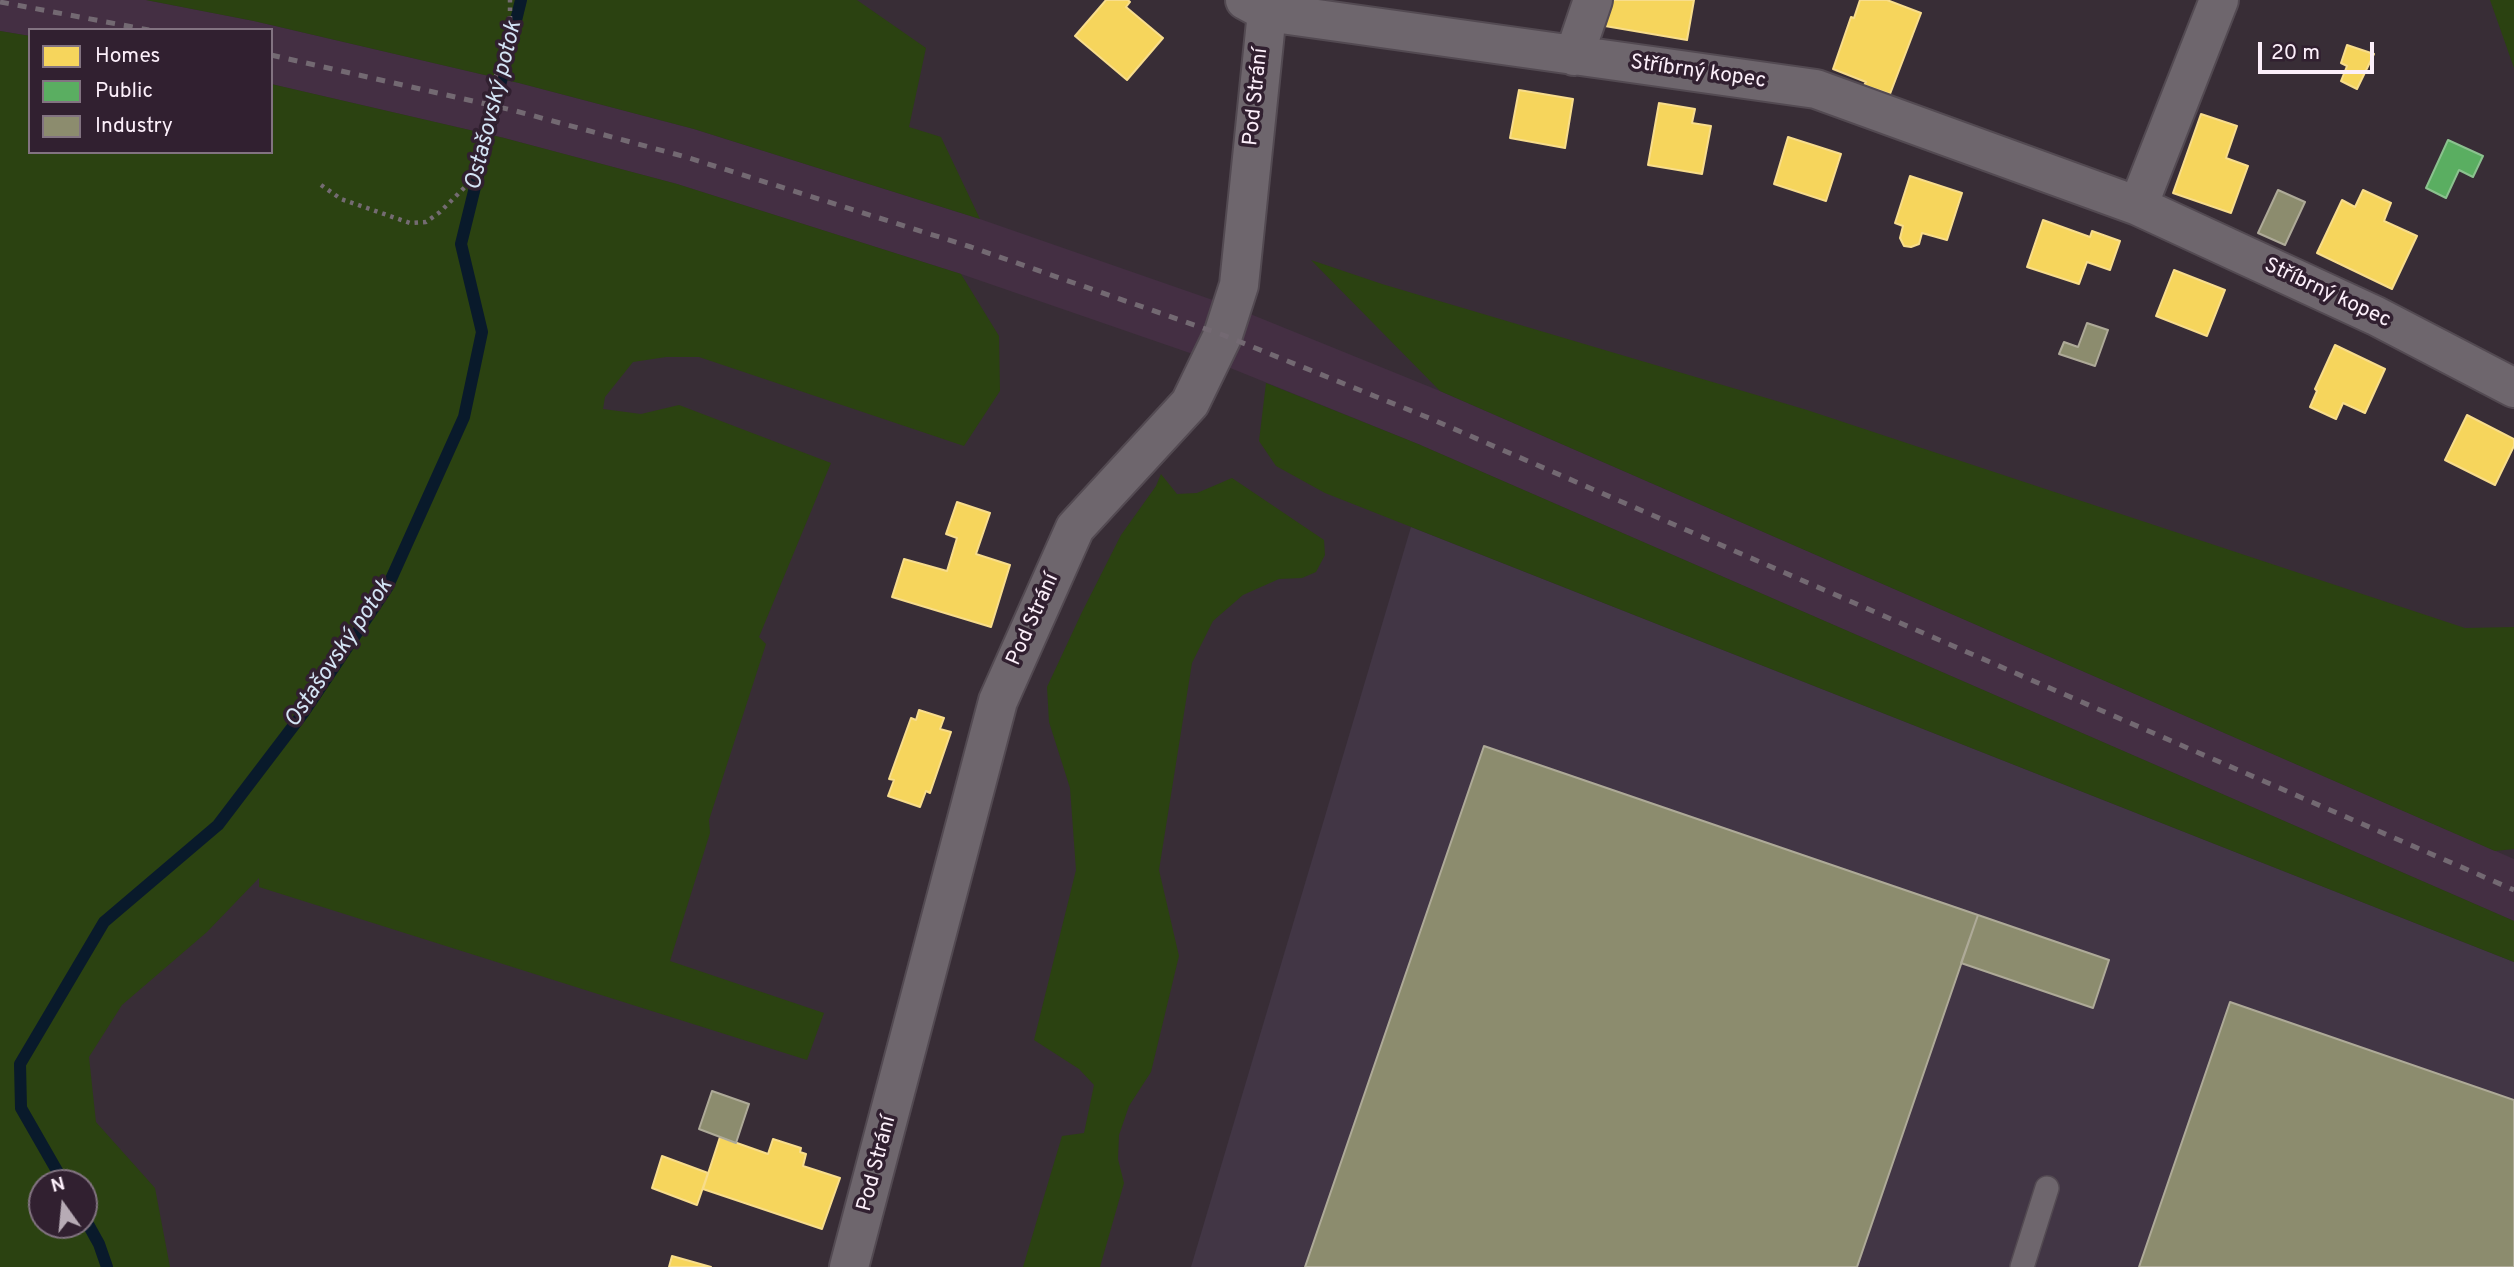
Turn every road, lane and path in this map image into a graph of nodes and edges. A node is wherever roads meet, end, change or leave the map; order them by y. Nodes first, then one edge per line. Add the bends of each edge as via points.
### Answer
1 (510, 0) edge
2 (1593, 0) edge
3 (2219, 0) edge
4 (1256, 6) edge
5 (1574, 56) junction
6 (321, 185) dead end
7 (2137, 206) junction
8 (2514, 388) edge
9 (2047, 1188) dead end
10 (849, 1267) edge
11 (2022, 1267) edge

1 - 6 path via 510,23 467,184 440,212 426,222 410,223 341,199
2 - 5 street
3 - 7 street
4 - 5 street, Stříbrný kopec
4 - 10 street, Pod Strání via 1239,285 1223,335 1190,403 1075,528 998,701
5 - 7 street, Stříbrný kopec via 1816,89
7 - 8 street, Stříbrný kopec via 2376,316
9 - 11 lane

